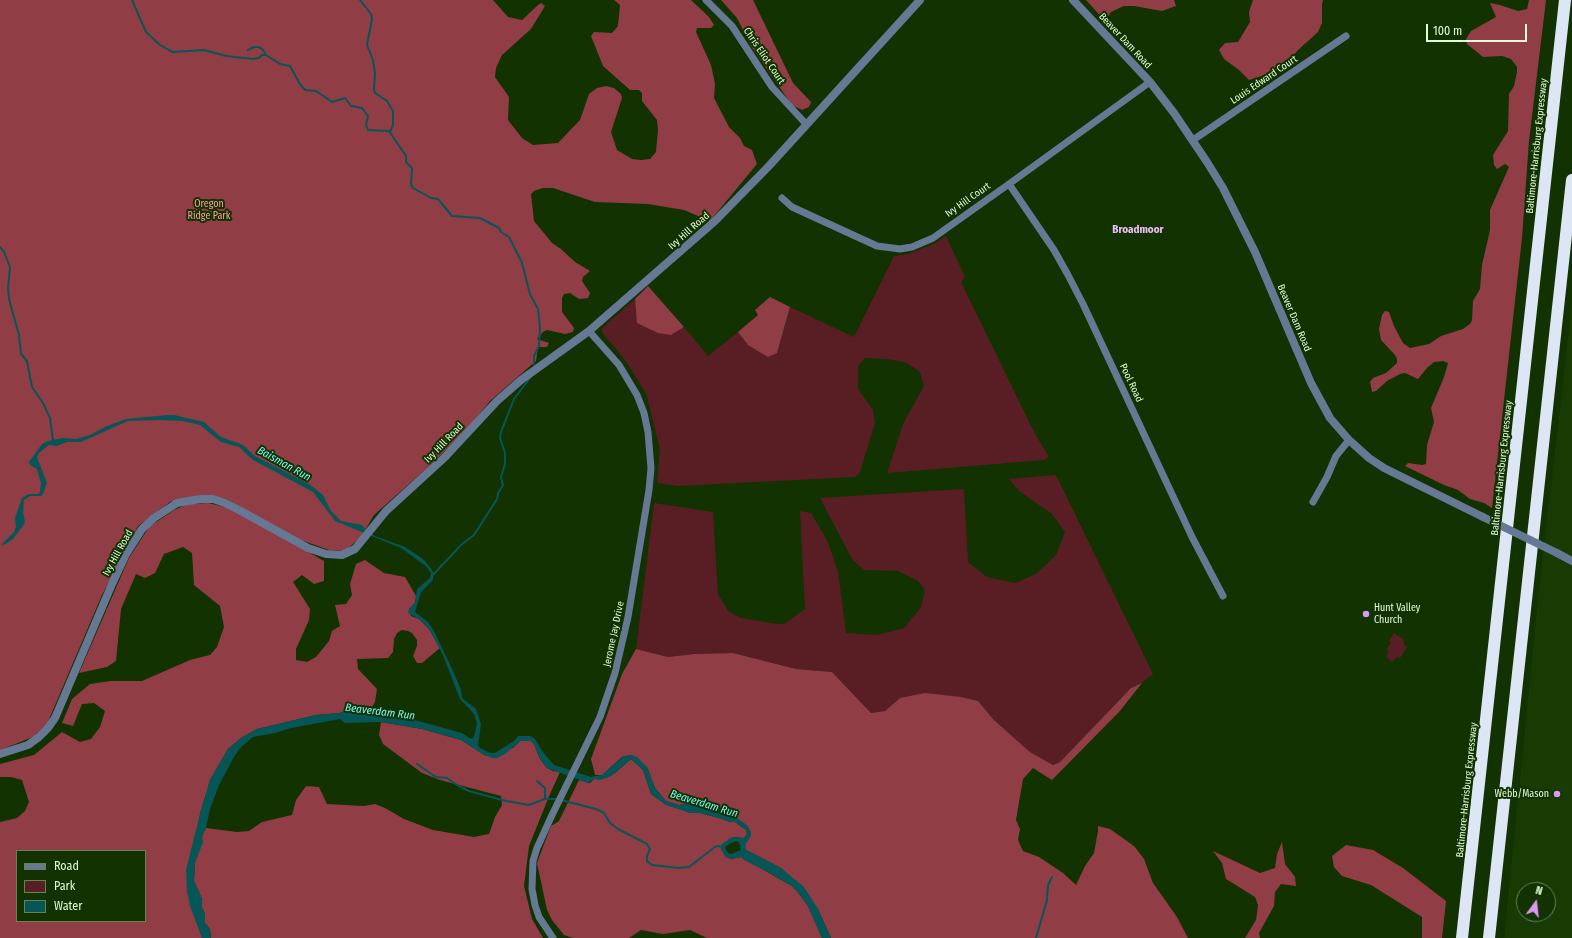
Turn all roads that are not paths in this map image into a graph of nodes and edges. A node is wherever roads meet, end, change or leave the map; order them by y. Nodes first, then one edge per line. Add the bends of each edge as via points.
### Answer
1 (706, 0) edge
2 (920, 0) edge
3 (1073, 0) edge
4 (1565, 0) edge
5 (1346, 36) dead end
6 (1150, 82) junction
7 (806, 124) junction
8 (1193, 140) junction
9 (1572, 180) edge
10 (1009, 184) junction
11 (782, 198) dead end
12 (589, 331) junction
13 (1349, 440) junction
14 (1313, 502) dead end
15 (1572, 560) edge
16 (1223, 596) dead end
17 (0, 754) edge
18 (553, 938) edge
19 (1462, 938) edge
20 (1489, 938) edge

1 - 7 street, Chris Eliot Court via 735,31 772,87
2 - 7 street, Ivy Hill Road
3 - 6 street, Beaver Dam Road
4 - 19 highway, Baltimore-Harrisburg Expressway
5 - 8 street, Louis Edward Court
6 - 8 street, Beaver Dam Road
6 - 10 street, Ivy Hill Court
7 - 12 street, Ivy Hill Road via 715,221
8 - 13 street, Beaver Dam Road via 1223,188 1255,252 1322,405
9 - 20 highway
10 - 11 street, Ivy Hill Court via 932,238 912,248 900,250 883,248 863,241 792,207
10 - 16 street, Pool Road via 1054,250 1071,282 1192,537
12 - 17 street, Ivy Hill Road via 521,380 497,401 445,457 386,511 349,553 331,554 308,548 240,510 213,500 189,500 166,509 142,529 126,554 55,718 48,728 28,745
12 - 18 street, Jerome Jay Drive via 619,365 637,395 648,432 650,468 622,647 615,673 600,717 533,860 532,889 535,905
13 - 14 street via 1336,456
13 - 15 street, Beaver Dam Road, bridge via 1384,468

